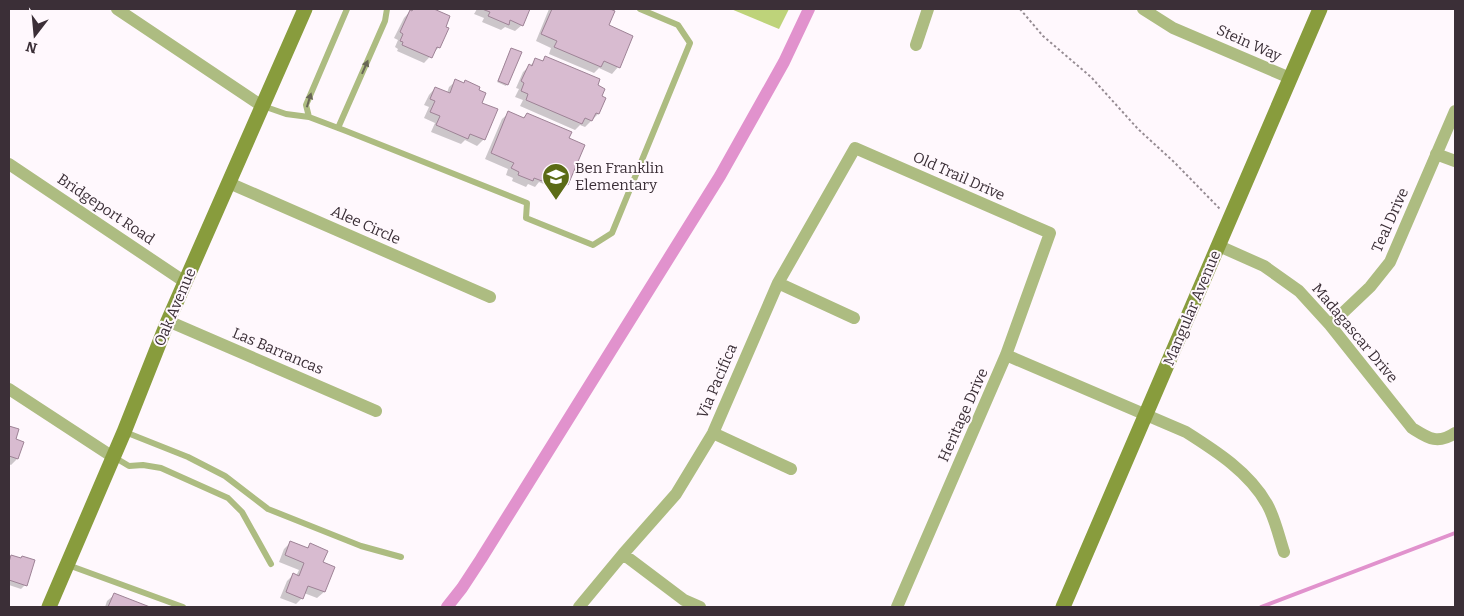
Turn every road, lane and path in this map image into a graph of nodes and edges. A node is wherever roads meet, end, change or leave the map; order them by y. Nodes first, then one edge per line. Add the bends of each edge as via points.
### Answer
1 (117, 9) edge
2 (305, 9) edge
3 (347, 9) edge
4 (387, 9) edge
5 (640, 9) edge
6 (928, 9) edge
7 (1020, 9) edge
8 (1143, 9) edge
9 (1320, 9) edge
10 (916, 45) dead end
11 (1290, 78) junction
12 (262, 106) junction
13 (1455, 111) edge
14 (308, 118) junction
15 (338, 128) junction
16 (855, 148) joint
17 (1436, 154) junction
18 (1455, 161) edge
19 (9, 164) edge
20 (229, 183) junction
21 (1221, 210) dead end
22 (1050, 233) joint
23 (1219, 246) junction
24 (185, 282) junction
25 (778, 283) junction
26 (490, 297) dead end
27 (854, 318) dead end
28 (168, 321) junction
29 (1330, 325) junction
30 (1006, 355) junction
31 (9, 389) edge
32 (376, 411) dead end
33 (1146, 415) junction
34 (124, 432) junction
35 (713, 433) junction
36 (1455, 433) edge
37 (112, 457) junction
38 (790, 469) dead end
39 (1284, 552) dead end
40 (623, 554) junction
41 (401, 557) dead end
42 (67, 564) junction
43 (271, 564) dead end
44 (49, 607) edge
45 (183, 607) edge
46 (579, 607) edge
47 (700, 607) edge
48 (897, 607) edge
49 (1063, 607) edge

1 - 12 street
2 - 12 street, Oak Avenue
14 -> 3 lane via 306,105
15 -> 4 lane via 385,21
5 - 15 lane via 678,25 690,43 612,233 593,246 526,218 527,203
6 - 10 street
7 - 21 path via 1043,36 1091,77 1138,129
8 - 11 street, Stein Way via 1173,28
9 - 11 street, Mangular Avenue
11 - 23 street, Mangular Avenue
12 - 14 lane
12 - 20 street, Oak Avenue
13 - 17 street, Teal Drive
14 - 15 lane
16 - 22 street, Old Trail Drive
16 - 25 street, Via Pacifica
17 - 18 street
17 - 29 street, Teal Drive via 1390,262 1370,287
19 - 24 street, Bridgeport Road
20 - 24 street, Oak Avenue
20 - 26 street, Alee Circle
22 - 30 street, Heritage Drive
23 - 29 street, Madagascar Drive via 1264,266 1299,291
23 - 33 street, Mangular Avenue
24 - 28 street, Oak Avenue
25 - 27 street
25 - 35 street, Via Pacifica
28 - 32 street, Las Barrancas
28 - 34 street, Oak Avenue
29 - 36 street, Madagascar Drive via 1412,428 1430,439
30 - 33 street
30 - 48 street, Heritage Drive
31 - 37 street
33 - 39 street via 1186,432 1226,459 1253,484 1268,505
33 - 49 street, Mangular Avenue
34 - 37 street, Oak Avenue
34 - 41 lane via 188,457 225,476 268,509 361,546
35 - 38 street
35 - 40 street, Via Pacifica via 676,494
37 - 42 street, Oak Avenue
37 - 43 lane via 129,466 161,468 228,498 242,512
40 - 46 street, Via Pacifica
40 - 47 street via 684,600
42 - 44 street, Oak Avenue
42 - 45 lane

